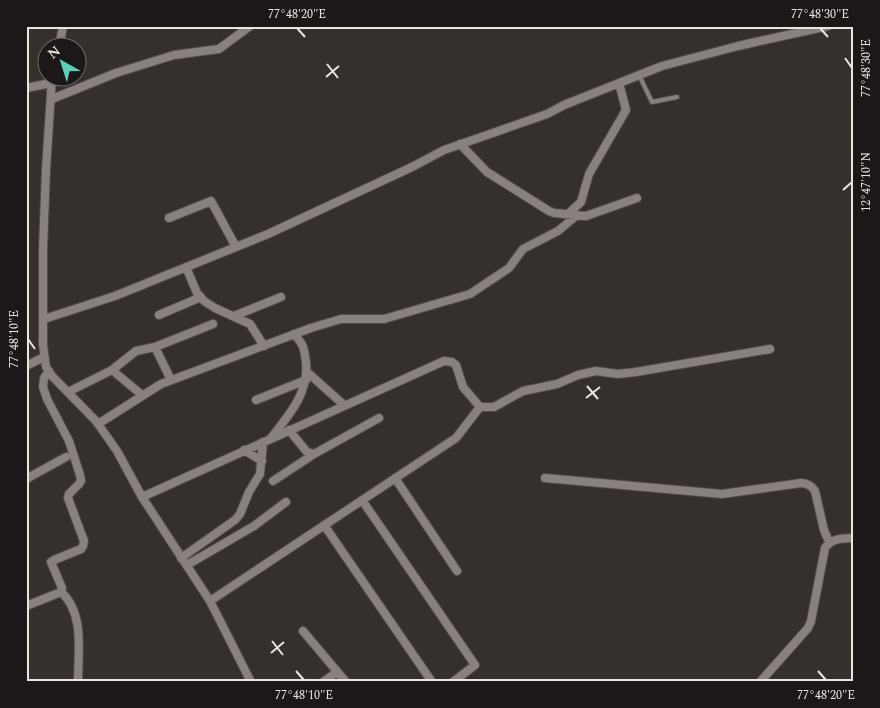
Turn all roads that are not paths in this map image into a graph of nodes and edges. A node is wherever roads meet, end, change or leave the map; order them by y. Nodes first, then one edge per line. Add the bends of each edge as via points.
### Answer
1 (250, 26) edge
2 (828, 26) edge
3 (639, 75) junction
4 (618, 83) junction
5 (38, 84) edge
6 (26, 88) edge
7 (52, 88) edge
8 (677, 98) dead end
9 (52, 99) junction
10 (460, 144) junction
11 (637, 198) dead end
12 (567, 215) junction
13 (576, 216) junction
14 (169, 218) dead end
15 (236, 247) junction
16 (186, 267) junction
17 (282, 296) dead end
18 (201, 297) junction
19 (159, 315) dead end
20 (234, 316) junction
21 (44, 319) junction
22 (213, 324) dead end
23 (311, 328) junction
24 (294, 334) junction
25 (304, 345) junction
26 (264, 346) junction
27 (155, 347) junction
28 (770, 349) dead end
29 (44, 357) junction
30 (26, 366) edge
31 (112, 370) junction
32 (49, 371) junction
33 (306, 376) junction
34 (171, 380) junction
35 (68, 392) junction
36 (142, 395) junction
37 (256, 400) dead end
38 (344, 405) junction
39 (480, 406) junction
40 (379, 418) dead end
41 (98, 424) junction
42 (289, 430) junction
43 (267, 440) junction
44 (244, 450) junction
45 (314, 454) junction
46 (66, 457) dead end
47 (262, 461) junction
48 (395, 478) junction
49 (545, 478) dead end
50 (26, 479) edge
51 (273, 481) dead end
52 (142, 497) junction
53 (362, 500) junction
54 (286, 502) dead end
55 (324, 525) junction
56 (854, 538) edge
57 (829, 542) junction
58 (181, 558) junction
59 (187, 565) junction
60 (458, 570) dead end
61 (61, 592) junction
62 (210, 602) junction
63 (26, 606) edge
64 (303, 631) dead end
65 (337, 672) junction
66 (78, 682) edge
67 (251, 682) edge
68 (323, 682) edge
69 (346, 682) edge
70 (432, 682) edge
71 (453, 682) edge
72 (760, 682) edge

1 - 9 street via 219,49 174,55 116,73
2 - 3 street via 738,46
3 - 4 street
3 - 8 lane via 652,102
4 - 10 street via 547,114
4 - 12 street via 625,112 589,174 581,202
5 - 6 street
7 - 9 street
9 - 21 street via 43,249
10 - 12 street via 487,172 549,211
10 - 15 street
11 - 13 street via 586,216
12 - 13 street
13 - 23 street via 558,231 523,249 509,268 470,294 384,319 341,319
14 - 15 street via 211,200
15 - 16 street
16 - 18 street
16 - 21 street via 115,296
17 - 20 street
18 - 19 street
18 - 20 street via 215,308
20 - 26 street via 250,324
21 - 29 street
22 - 27 street
23 - 24 street
23 - 25 street
24 - 25 street
24 - 26 street
25 - 33 street
26 - 34 street
27 - 31 street via 136,351
27 - 34 street
28 - 39 street via 636,372 578,374 557,384 523,391 494,407
29 - 30 street
29 - 32 street
31 - 35 street
31 - 36 street
32 - 35 street
32 - 61 street via 43,387 69,441 80,480 68,498 84,541 81,549 52,562
33 - 37 street
33 - 38 street
33 - 43 street via 301,396
34 - 36 street
35 - 41 street
36 - 41 street
38 - 39 street via 448,361 456,365 463,387
38 - 42 street
39 - 48 street via 456,438
40 - 45 street
41 - 52 street
42 - 43 street
42 - 45 street via 307,452
43 - 44 street
43 - 47 street via 261,452
44 - 47 street
44 - 52 street
45 - 51 street
46 - 50 street
47 - 58 street via 260,474 235,520
48 - 53 street
48 - 60 street
49 - 57 street via 722,494 804,483 814,491
52 - 58 street
53 - 55 street
53 - 71 street via 475,665
54 - 59 street via 254,526
55 - 62 street
55 - 70 street
56 - 57 street
57 - 72 street via 808,628
58 - 59 street
59 - 62 street
61 - 63 street
61 - 66 street via 71,603 78,620
62 - 67 street
64 - 65 street
65 - 68 street
65 - 69 street

